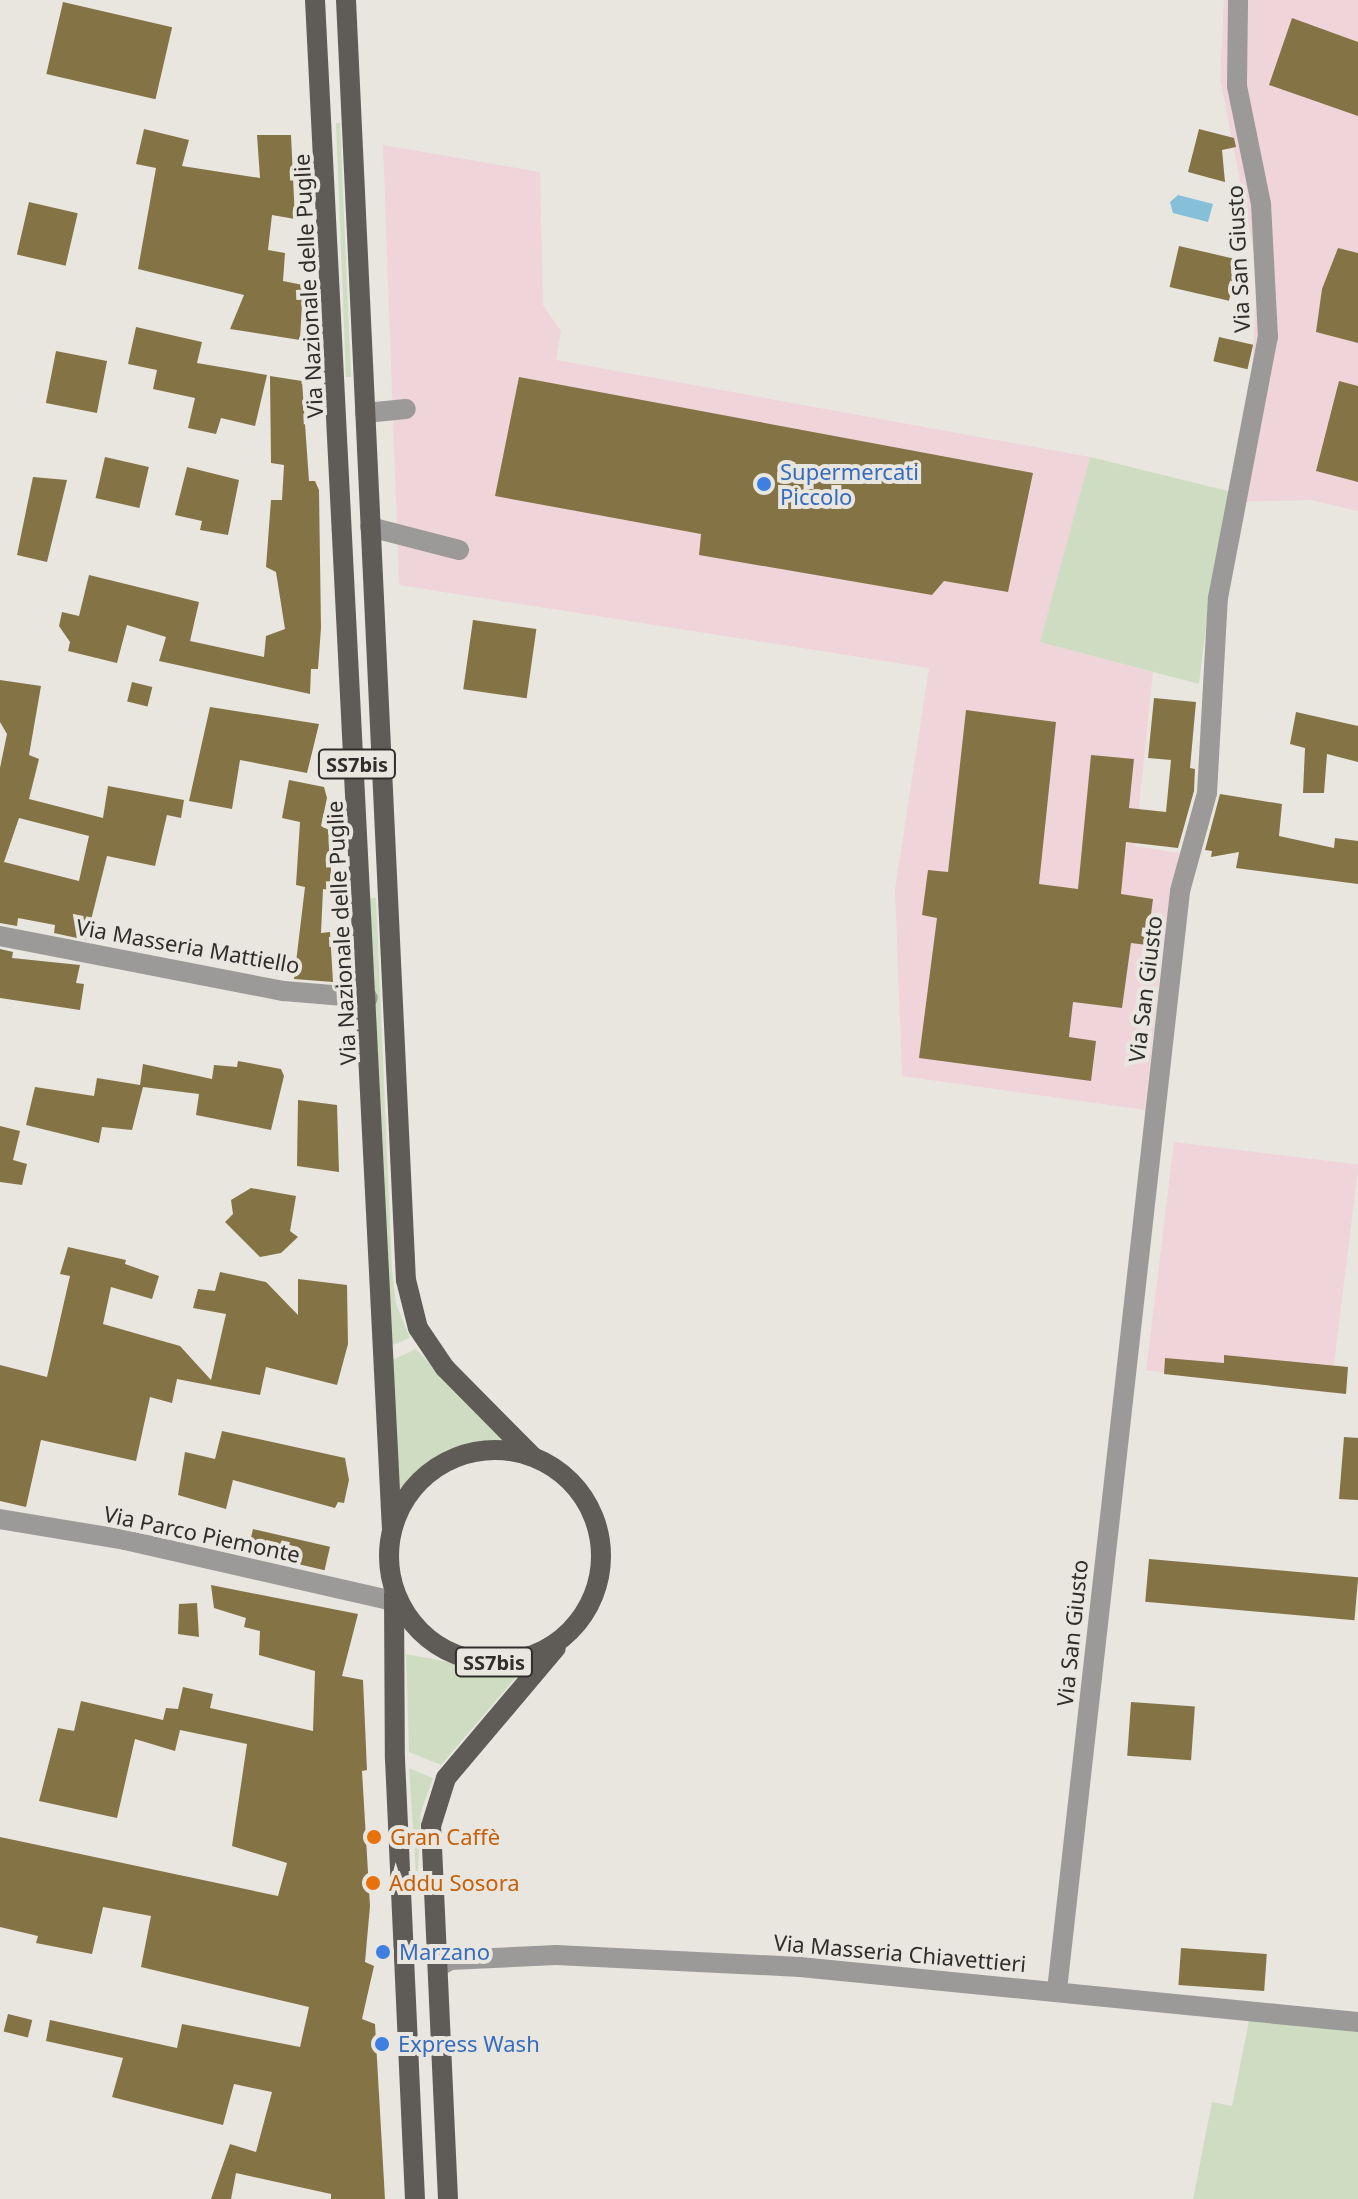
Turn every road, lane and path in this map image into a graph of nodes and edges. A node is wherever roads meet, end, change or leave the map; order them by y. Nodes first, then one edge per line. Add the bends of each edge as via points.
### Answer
1 (315, 0) edge
2 (346, 0) edge
3 (1238, 0) edge
4 (406, 409) dead end
5 (365, 413) junction
6 (370, 527) junction
7 (459, 550) dead end
8 (0, 936) edge
9 (368, 998) junction
10 (532, 1456) junction
11 (0, 1519) edge
12 (392, 1528) junction
13 (394, 1597) junction
14 (580, 1621) junction
15 (438, 1967) junction
16 (1057, 1990) junction
17 (1358, 2022) edge
18 (415, 2199) edge
19 (448, 2199) edge

1 - 9 main road, Via Nazionale delle Puglie / SS7bis
2 - 5 main road, Via Nazionale delle Puglie / SS7bis
3 - 16 street, Via San Giusto via 1237,86 1261,204 1268,337 1218,598 1207,793 1180,891
4 - 5 street
5 - 6 main road, Via Nazionale delle Puglie / SS7bis
6 - 7 street
6 - 10 main road, Via Nazionale delle Puglie / SS7bis via 406,1280 418,1328 445,1368
8 - 9 street, Via Masseria Mattiello via 284,991
9 - 12 main road, Via Nazionale delle Puglie / SS7bis
10 - 12 main road, Via Nazionale delle Puglie / SS7bis via 498,1450 463,1455 433,1471 409,1496
10 - 14 main road, Via Nazionale delle Puglie / SS7bis via 561,1472 584,1496 598,1526 602,1559 596,1592
11 - 13 street, Via Parco Piemonte
12 - 13 main road, Via Nazionale delle Puglie / SS7bis via 387,1561
13 - 14 main road, Via Nazionale delle Puglie / SS7bis via 436,1643 465,1657 496,1662 528,1657 557,1643
13 - 18 main road, Via Nazionale delle Puglie / SS7bis via 395,1759
14 - 15 main road, Via Nazionale delle Puglie / SS7bis via 481,1734 437,1797 431,1826
15 - 16 street, Via Masseria Chiavettieri via 450,1960 556,1955 800,1967
15 - 19 main road, Via Nazionale delle Puglie / SS7bis
16 - 17 street, Via Masseria Chiavettieri

